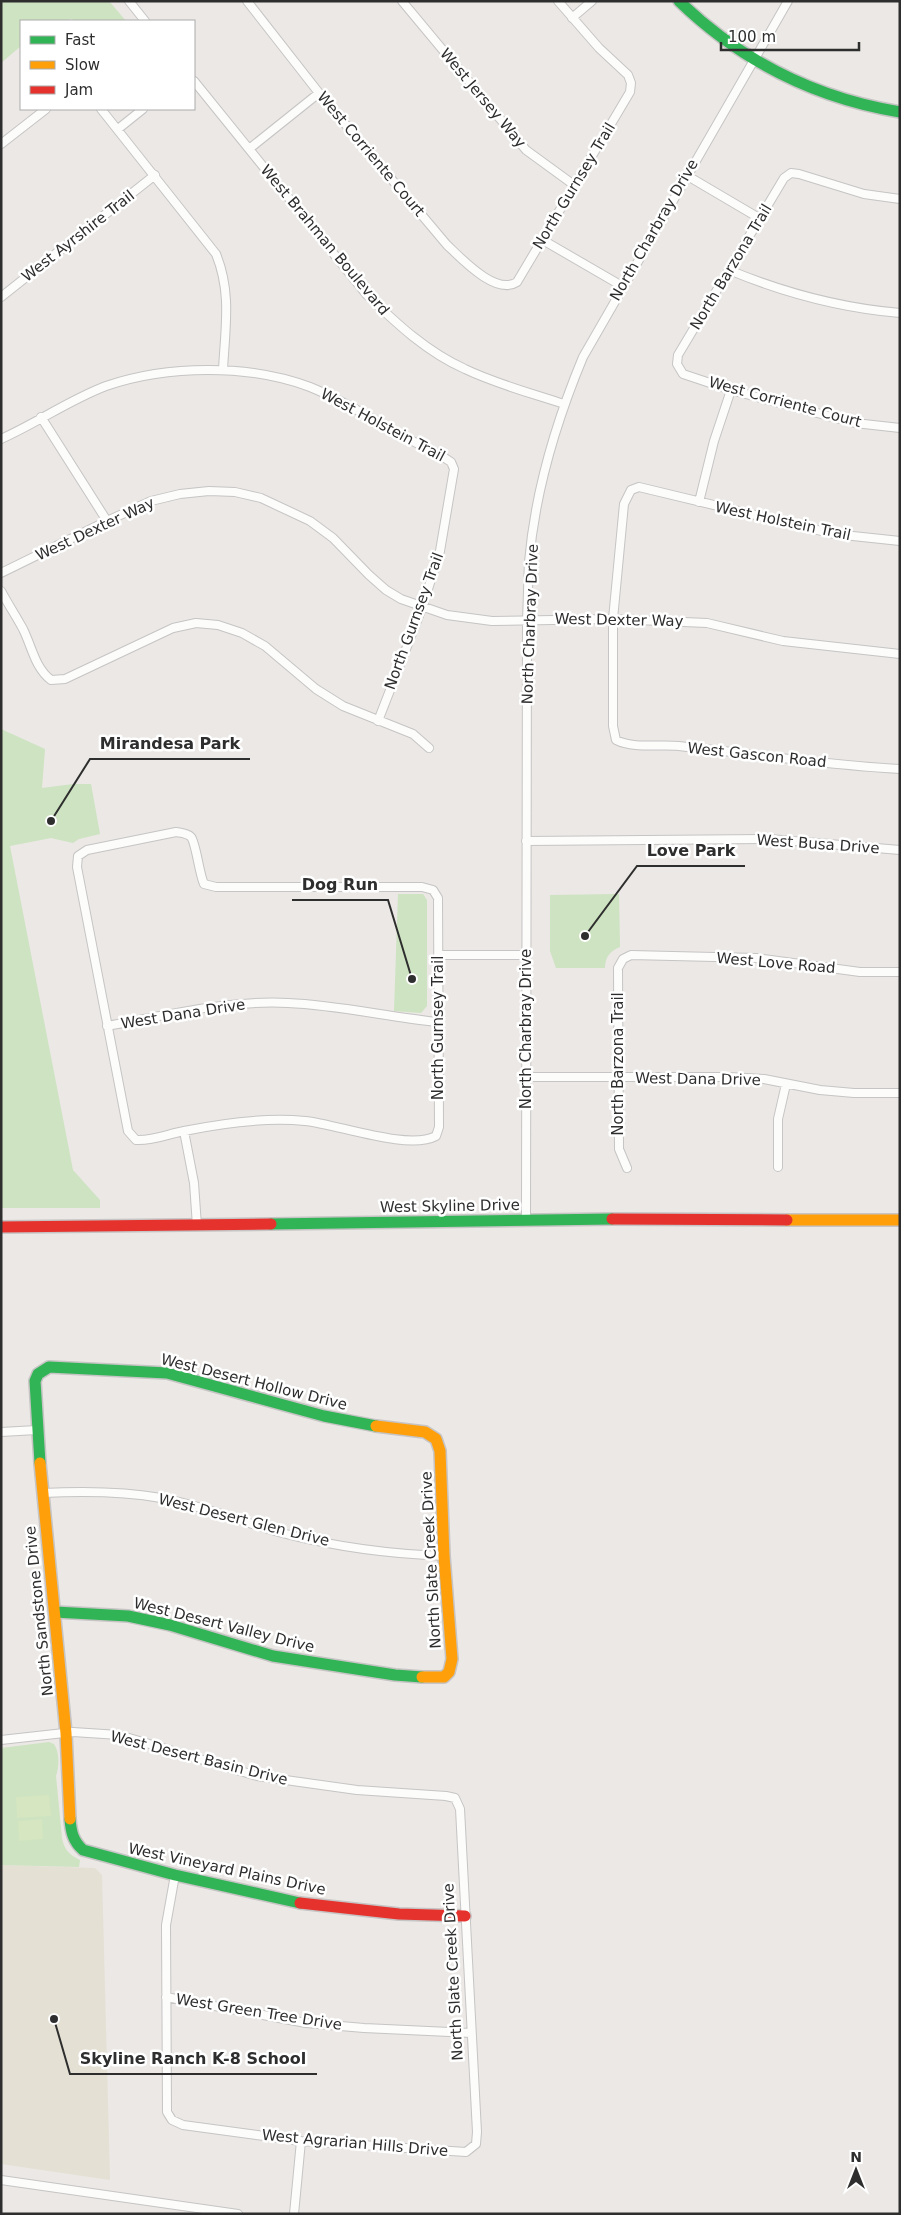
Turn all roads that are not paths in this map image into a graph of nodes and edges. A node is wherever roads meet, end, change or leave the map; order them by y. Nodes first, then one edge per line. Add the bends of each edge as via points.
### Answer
1 (129, 1) edge
2 (246, 1) edge
3 (402, 1) edge
4 (558, 1) edge
5 (592, 1) edge
6 (679, 1) edge
7 (788, 1) edge
8 (572, 18) junction
9 (144, 20) edge
10 (753, 60) junction
11 (195, 82) edge
12 (319, 93) junction
13 (45, 110) edge
14 (102, 110) edge
15 (142, 110) edge
16 (900, 112) edge
17 (118, 129) junction
18 (1, 144) edge
19 (249, 149) junction
20 (155, 175) junction
21 (686, 176) junction
22 (574, 185) junction
23 (900, 199) edge
24 (760, 218) junction
25 (542, 239) junction
26 (729, 270) junction
27 (511, 286) joint
28 (622, 286) junction
29 (1, 297) edge
30 (900, 313) edge
31 (677, 364) joint
32 (222, 370) junction
33 (731, 390) junction
34 (564, 404) junction
35 (41, 417) junction
36 (900, 428) edge
37 (1, 439) edge
38 (451, 462) joint
39 (698, 502) junction
40 (107, 521) junction
41 (900, 541) edge
42 (1, 573) edge
43 (1, 591) edge
44 (422, 608) junction
45 (527, 619) junction
46 (613, 619) junction
47 (900, 654) edge
48 (378, 721) junction
49 (429, 748) dead end
50 (900, 769) edge
51 (526, 841) junction
52 (900, 850) edge
53 (438, 955) junction
54 (526, 955) junction
55 (623, 959) joint
56 (900, 972) edge
57 (438, 1022) junction
58 (108, 1026) junction
59 (526, 1077) junction
60 (618, 1077) junction
61 (786, 1084) junction
62 (900, 1093) edge
63 (184, 1131) junction
64 (778, 1167) dead end
65 (627, 1168) dead end
66 (526, 1219) junction
67 (900, 1220) edge
68 (197, 1226) junction
69 (1, 1227) edge
70 (36, 1376) joint
71 (37, 1430) junction
72 (1, 1432) edge
73 (436, 1439) joint
74 (43, 1493) junction
75 (444, 1556) junction
76 (55, 1612) junction
77 (444, 1677) joint
78 (66, 1733) junction
79 (1, 1740) edge
80 (456, 1798) joint
81 (75, 1843) joint
82 (175, 1875) junction
83 (465, 1916) junction
84 (166, 1997) junction
85 (471, 2033) junction
86 (301, 2141) junction
87 (476, 2144) joint
88 (1, 2180) edge
89 (238, 2214) edge
90 (294, 2214) edge

1 - 9 street
2 - 12 street, West Corriente Court
3 - 22 street, West Jersey Way via 526,150
4 - 8 street
5 - 8 street
6 - 10 street via 711,32
7 - 10 street, North Charbray Drive
8 - 22 street, North Gurnsey Trail via 628,75 631,83 630,92
10 - 16 street via 833,96
10 - 21 street, North Charbray Drive
11 - 19 street, West Brahman Boulevard
12 - 19 street
12 - 27 street, West Corriente Court via 447,245 468,265 500,286
13 - 18 street
14 - 17 street
15 - 17 street
17 - 20 street
19 - 34 street, West Brahman Boulevard via 367,295 415,340 466,370
20 - 29 street, West Ayrshire Trail
20 - 32 street via 205,238 224,273 227,296
21 - 24 street
21 - 28 street, North Charbray Drive
22 - 25 street, North Gurnsey Trail
23 - 24 street, North Barzona Trail via 864,194 791,173 784,178
24 - 26 street, North Barzona Trail
25 - 27 street, North Gurnsey Trail via 517,282
25 - 28 street
26 - 30 street via 822,300
26 - 31 street, North Barzona Trail via 678,355
28 - 34 street, North Charbray Drive via 583,357
31 - 33 street, West Corriente Court via 683,374
32 - 35 street, West Holstein Trail via 177,372 108,386
32 - 38 street, West Holstein Trail via 282,379 309,387
33 - 36 street, West Corriente Court via 855,422
33 - 39 street
34 - 45 street, North Charbray Drive via 548,453 537,508 529,562
35 - 37 street, West Holstein Trail
35 - 40 street
38 - 44 street, North Gurnsey Trail via 454,468 440,552
39 - 41 street, West Holstein Trail via 834,534
39 - 46 street, West Holstein Trail via 639,487 631,490 624,504
40 - 42 street, West Dexter Way
40 - 44 street, West Dexter Way via 151,501 180,494 209,491 260,498 310,521 333,538 386,590
43 - 48 street via 23,630 37,665 52,680 65,679 173,628 196,623 218,625 265,646 316,689 343,706
44 - 45 street, West Dexter Way via 470,619
44 - 48 street, North Gurnsey Trail
45 - 46 street, West Dexter Way
45 - 51 street, North Charbray Drive
46 - 47 street, West Dexter Way via 707,623 783,641
46 - 50 street, West Gascon Road via 613,726 616,740 627,745 676,746
48 - 49 street via 413,734
51 - 52 street, West Busa Drive via 770,839
51 - 54 street, North Charbray Drive
53 - 54 street
53 - 57 street, North Gurnsey Trail
53 - 58 street, North Gurnsey Trail via 438,898 433,890 422,887 216,887 204,884 192,839 186,833 176,832 96,848 78,856 77,867
54 - 59 street, North Charbray Drive
55 - 56 street, West Love Road via 631,955 756,958 860,972
55 - 60 street, North Barzona Trail via 618,968
57 - 58 street, West Dana Drive via 288,1002 252,1002 218,1005
57 - 63 street, North Gurnsey Trail via 439,1127 436,1136 428,1140 380,1137 307,1121 244,1122
58 - 63 street via 128,1131 136,1140
59 - 60 street, West Dana Drive
59 - 66 street, North Charbray Drive
60 - 61 street, West Dana Drive via 729,1077
60 - 65 street, North Barzona Trail via 619,1148
61 - 62 street, West Dana Drive via 854,1093
61 - 64 street via 778,1119
63 - 68 street via 194,1183
66 - 67 street, West Skyline Drive
66 - 68 street, West Skyline Drive
68 - 69 street, West Skyline Drive
70 - 71 street, North Sandstone Drive
70 - 73 street, West Desert Hollow Drive via 49,1367 167,1374 324,1416 425,1432
71 - 72 street
71 - 74 street, North Sandstone Drive
73 - 75 street, North Slate Creek Drive via 440,1451
74 - 75 street, West Desert Glen Drive via 81,1491 162,1498 262,1528 321,1541 371,1550
74 - 76 street, North Sandstone Drive
75 - 77 street, North Slate Creek Drive via 452,1659 449,1672
76 - 77 street, West Desert Valley Drive via 128,1616 273,1656 395,1675
76 - 78 street, North Sandstone Drive
78 - 79 street, West Desert Basin Drive
78 - 80 street, West Desert Basin Drive via 118,1735 266,1777 357,1790
78 - 81 street, North Sandstone Drive via 71,1831
80 - 83 street, North Slate Creek Drive via 460,1809
81 - 82 street, West Vineyard Plains Drive via 83,1850
82 - 83 street, West Vineyard Plains Drive via 298,1903 399,1914
82 - 84 street via 166,1925
83 - 85 street, North Slate Creek Drive
84 - 85 street, West Green Tree Drive via 306,2022
84 - 86 street, West Agrarian Hills Drive via 168,2112 172,2120 183,2125
85 - 87 street, North Slate Creek Drive
86 - 87 street, West Agrarian Hills Drive via 466,2152
86 - 90 street
88 - 89 street

